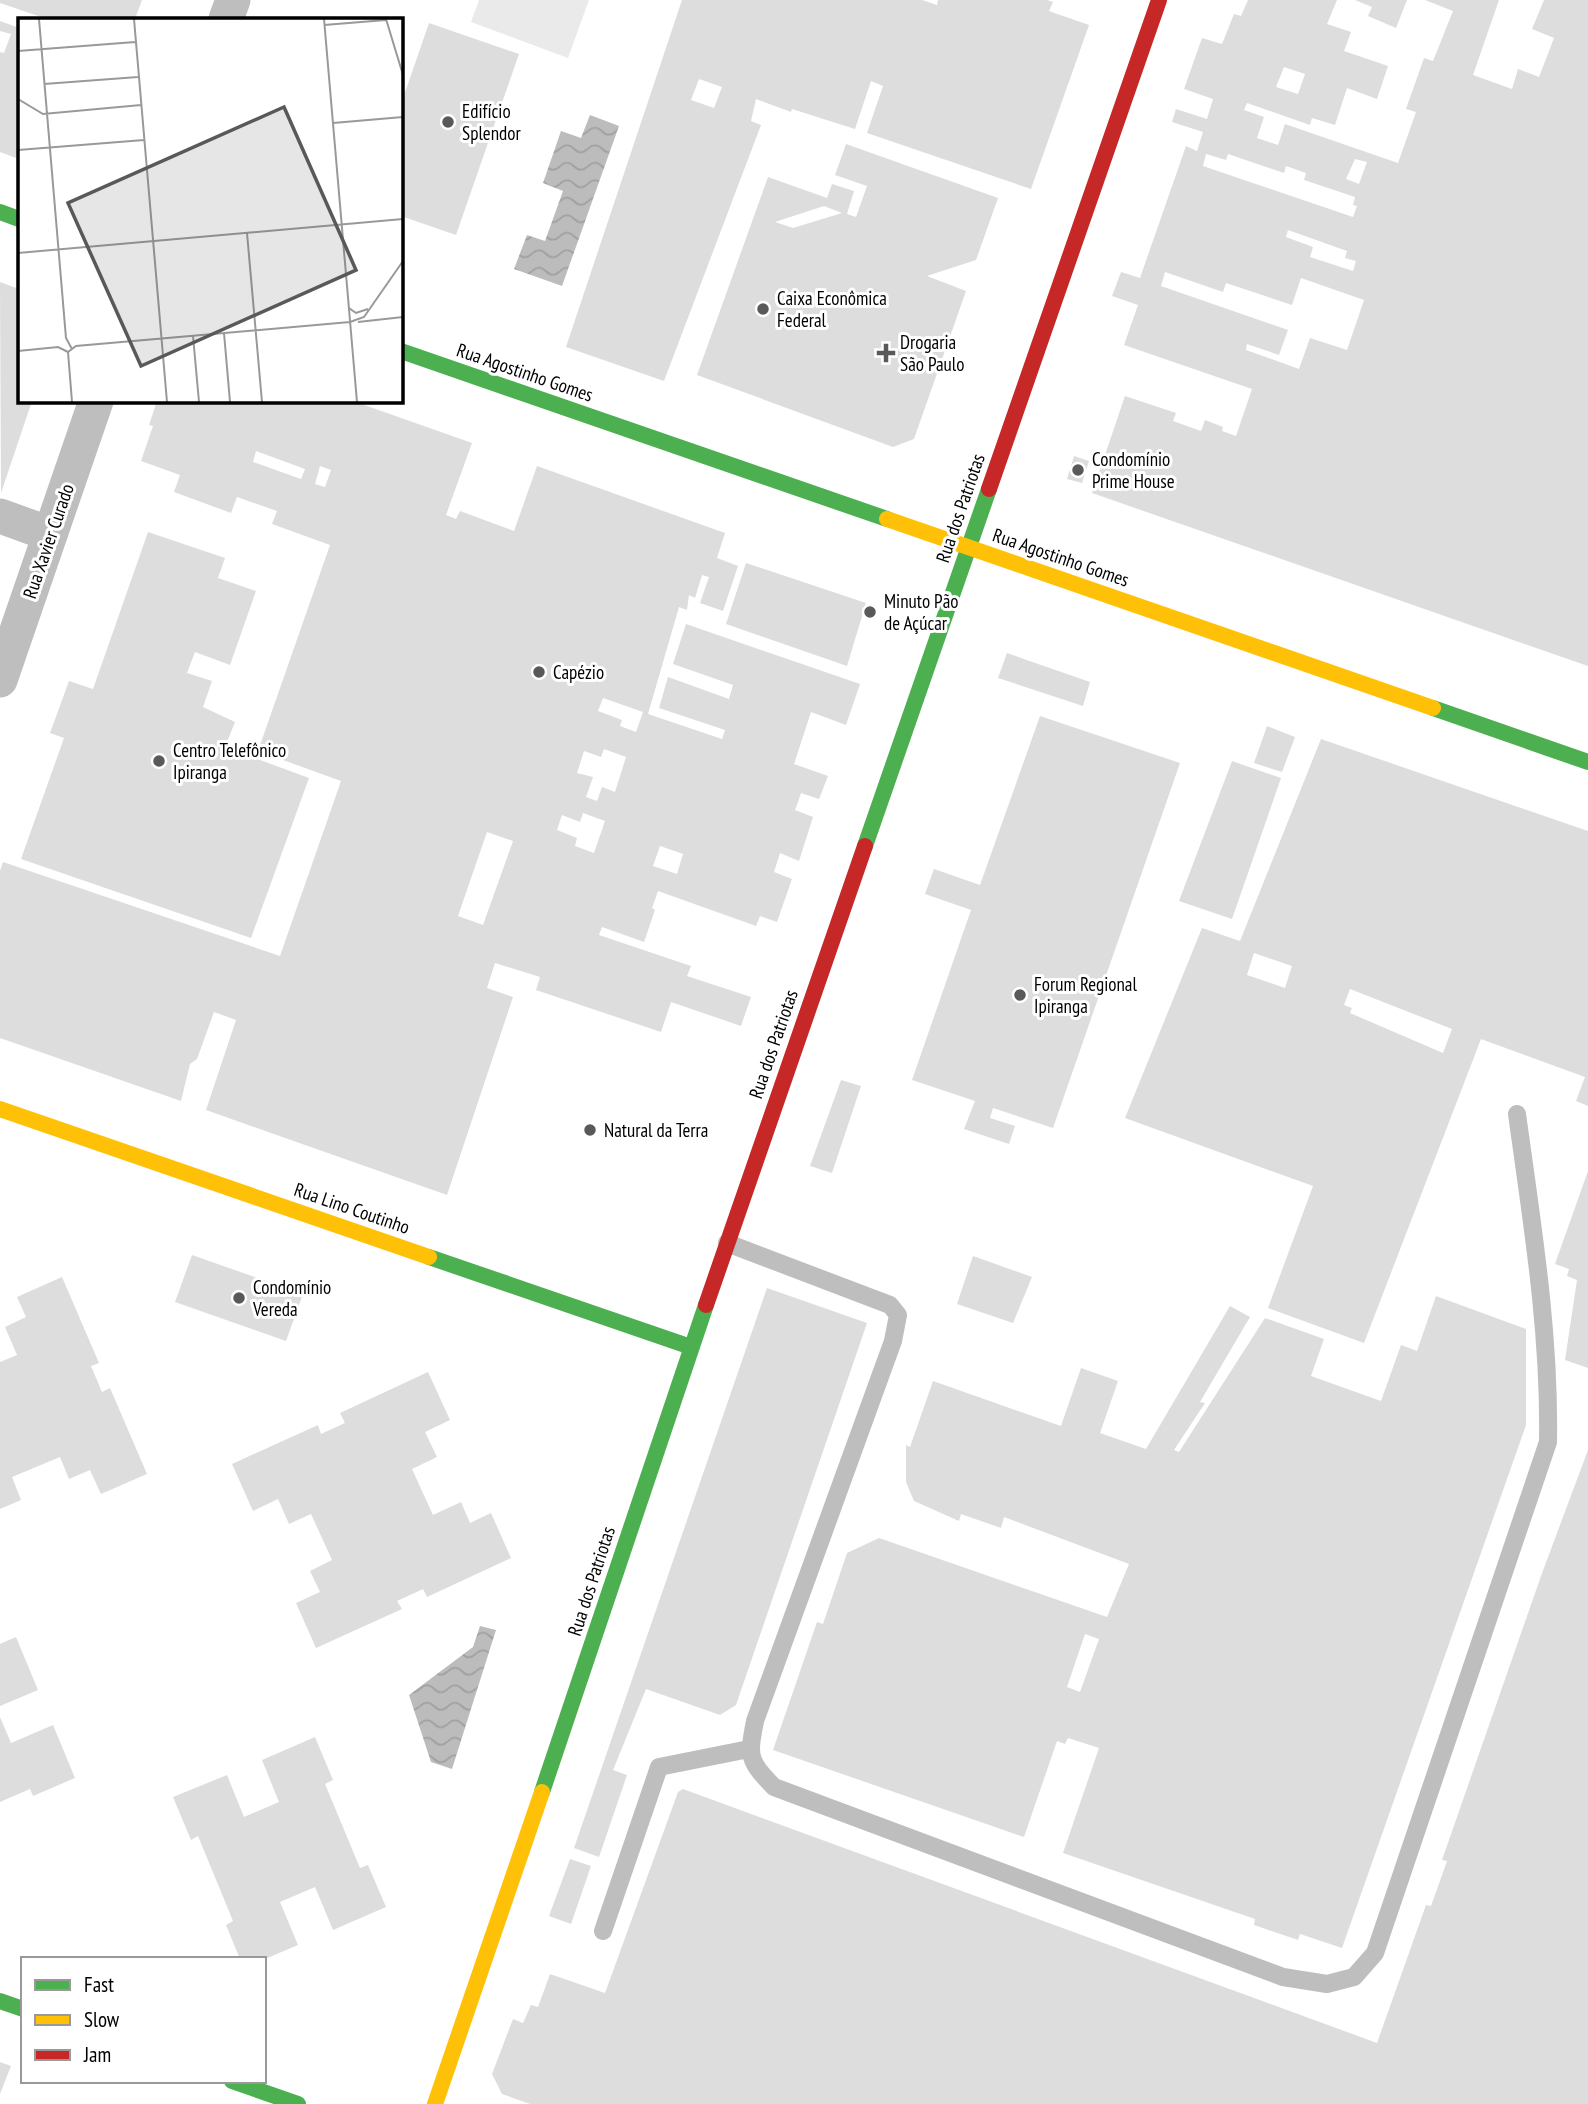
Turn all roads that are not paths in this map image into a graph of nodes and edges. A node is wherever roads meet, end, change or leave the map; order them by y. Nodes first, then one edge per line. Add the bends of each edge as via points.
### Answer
1 (233, 0) edge
2 (1159, 0) edge
3 (226, 18) edge
4 (0, 212) edge
5 (18, 219) edge
6 (402, 351) edge
7 (96, 402) edge
8 (0, 516) edge
9 (50, 534) junction
10 (968, 547) junction
11 (0, 680) edge
12 (1588, 762) edge
13 (0, 1109) edge
14 (1517, 1114) dead end
15 (727, 1243) junction
16 (691, 1347) junction
17 (749, 1749) junction
18 (603, 1931) dead end
19 (0, 2001) edge
20 (21, 2008) edge
21 (238, 2083) edge
22 (298, 2104) edge
23 (435, 2104) edge

1 - 3 street
2 - 10 main road, Rua dos Patriotas
4 - 5 main road
6 - 10 main road, Rua Agostinho Gomes
7 - 9 street, Rua Xavier Curado
8 - 9 street
9 - 11 street, Rua Xavier Curado
10 - 12 main road, Rua Agostinho Gomes
10 - 15 main road, Rua dos Patriotas
13 - 16 main road, Rua Lino Coutinho
14 - 17 lane via 1544,1317 1548,1442 1375,1953 1354,1977 1327,1984 1283,1977 787,1792 774,1787 757,1769
15 - 16 main road, Rua dos Patriotas
15 - 17 lane via 890,1305 898,1315 894,1341 755,1721
16 - 23 main road, Rua dos Patriotas
17 - 18 lane via 659,1766
19 - 20 main road
21 - 22 main road

